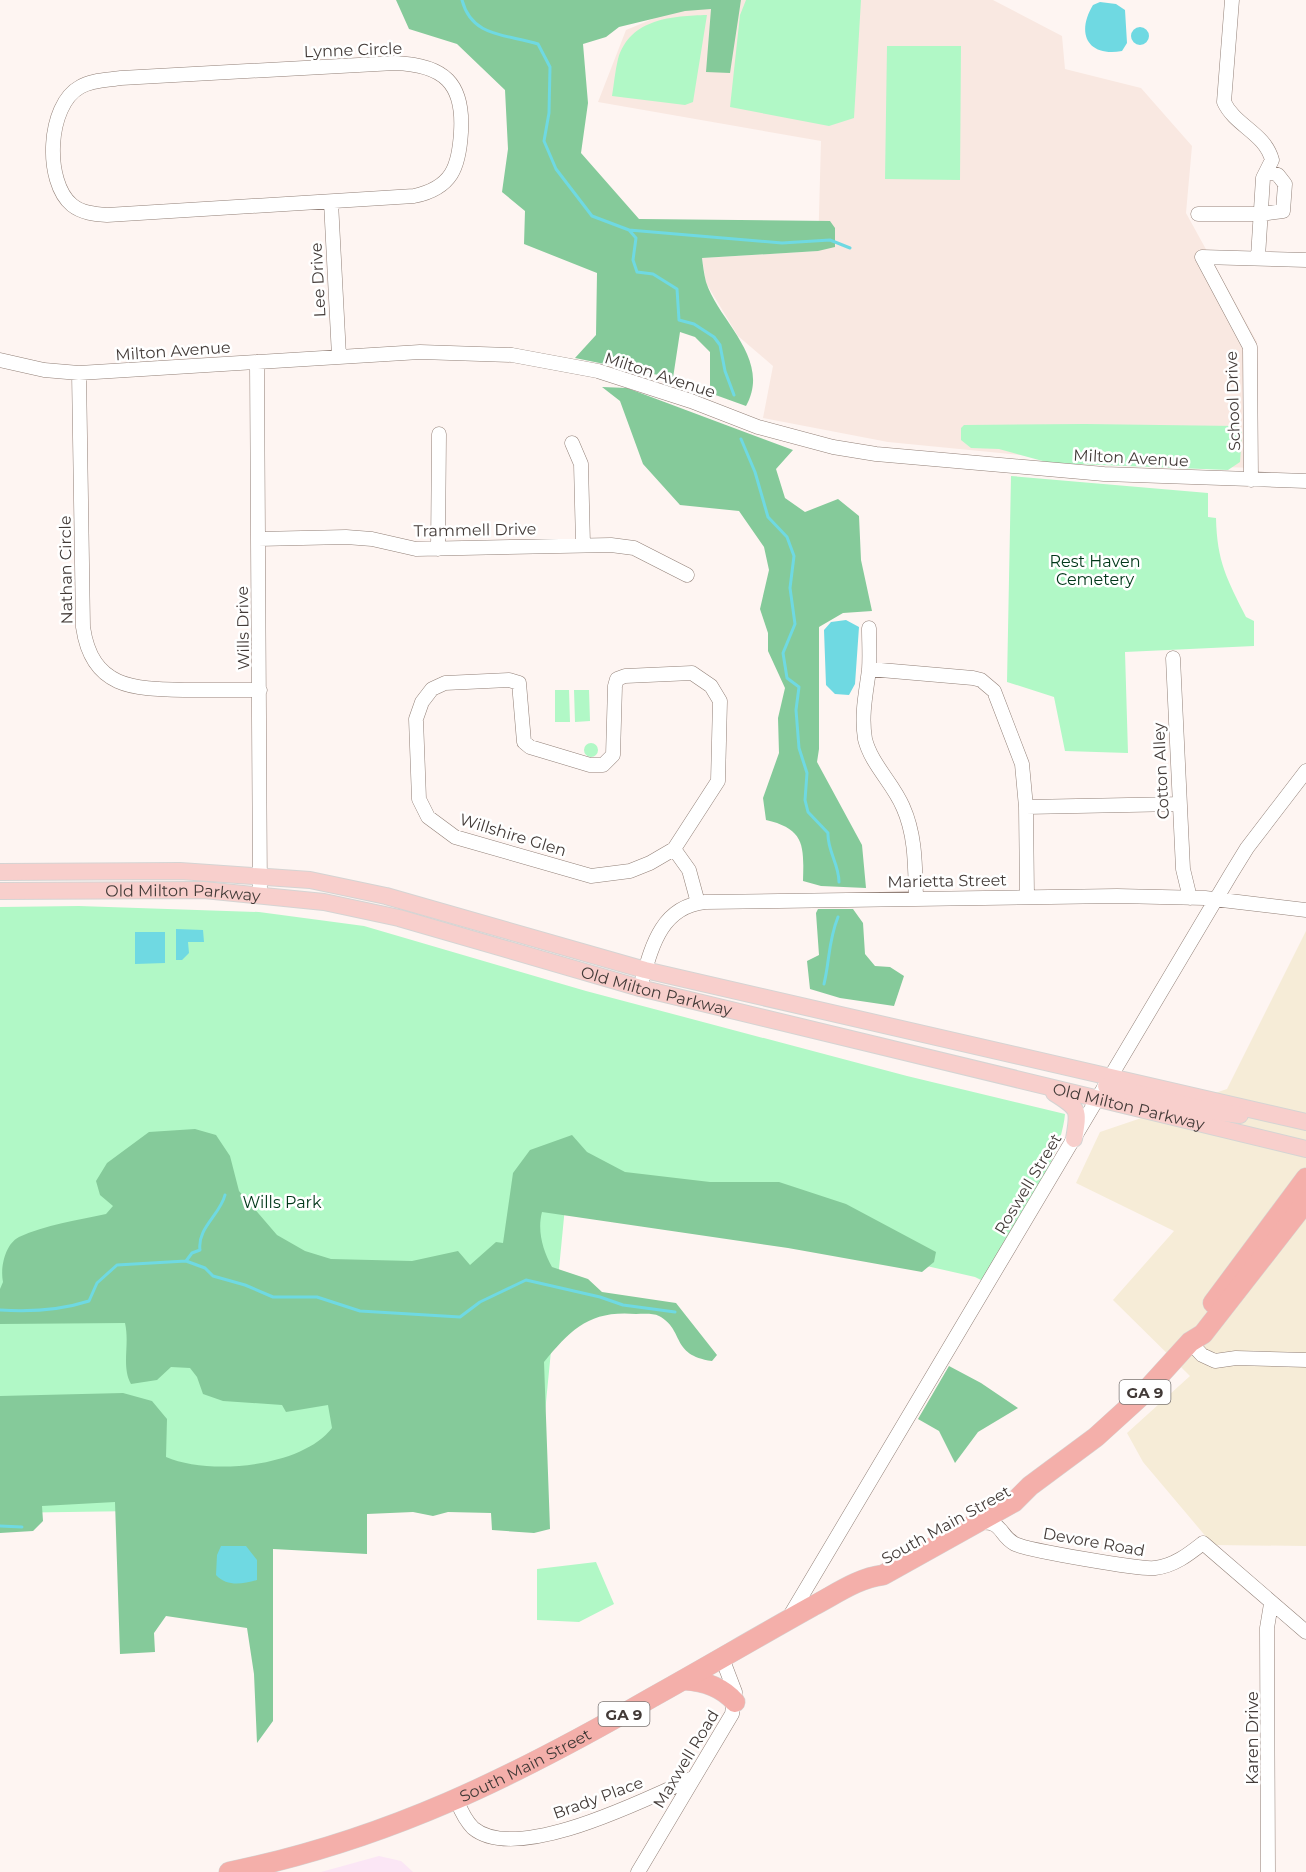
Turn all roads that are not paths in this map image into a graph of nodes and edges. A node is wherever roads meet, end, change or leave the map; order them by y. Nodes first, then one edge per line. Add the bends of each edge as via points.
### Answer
1 (1233, 0) edge
2 (1267, 171) junction
3 (331, 202) junction
4 (1197, 214) dead end
5 (1261, 214) junction
6 (1258, 258) junction
7 (1306, 260) edge
8 (339, 356) junction
9 (0, 360) edge
10 (257, 362) junction
11 (78, 373) junction
12 (439, 435) dead end
13 (572, 443) dead end
14 (1251, 480) junction
15 (1306, 481) edge
16 (258, 539) junction
17 (583, 544) junction
18 (438, 549) junction
19 (687, 575) dead end
20 (869, 628) dead end
21 (1173, 658) dead end
22 (869, 669) junction
23 (260, 690) junction
24 (1306, 771) edge
25 (1179, 804) junction
26 (1026, 807) junction
27 (674, 849) junction
28 (0, 872) edge
29 (260, 875) junction
30 (0, 891) edge
31 (260, 894) junction
32 (1027, 896) junction
33 (916, 898) junction
34 (1190, 898) junction
35 (1217, 900) junction
36 (698, 903) junction
37 (1306, 910) edge
38 (645, 970) junction
39 (640, 988) junction
40 (1044, 1085) junction
41 (1106, 1087) junction
42 (1306, 1122) edge
43 (1074, 1139) junction
44 (1306, 1149) edge
45 (1306, 1178) edge
46 (1306, 1202) edge
47 (1260, 1241) junction
48 (1234, 1247) dead end
49 (1190, 1342) junction
50 (1306, 1360) edge
51 (1030, 1486) junction
52 (1014, 1502) junction
53 (978, 1522) junction
54 (1017, 1544) junction
55 (867, 1577) junction
56 (1271, 1604) junction
57 (788, 1620) junction
58 (1306, 1632) edge
59 (722, 1658) junction
60 (684, 1680) junction
61 (735, 1702) junction
62 (693, 1778) junction
63 (457, 1801) junction
64 (229, 1872) edge
65 (638, 1872) edge
66 (1268, 1872) edge

1 - 2 street via 1224,102 1266,146 1272,160
2 - 5 street
2 - 5 street via 1278,174 1285,184 1285,207 1279,213
3 - 3 street, Lynne Circle via 414,196 428,193 448,178 460,154 462,113 456,90 447,79 430,69 395,63 121,78 78,87 57,118 53,138 56,179 72,205 91,214
3 - 8 street, Lee Drive
4 - 5 street
5 - 6 street
6 - 7 street, School Drive
6 - 14 street, School Drive via 1202,258 1250,347
8 - 10 street, Milton Avenue
8 - 14 street, Milton Avenue via 461,352 558,362 638,382 758,428 876,454 1104,474
9 - 11 street, Milton Avenue
10 - 11 street, Milton Avenue
10 - 16 street, Wills Drive
11 - 23 street, Nathan Circle via 83,627 91,657 109,677 134,688
12 - 18 street
13 - 17 street via 581,464
14 - 15 street, Milton Avenue
16 - 18 street, Trammell Drive via 346,537 403,548
16 - 23 street, Wills Drive
17 - 18 street, Trammell Drive
17 - 19 street, Trammell Drive via 634,548
20 - 22 street
21 - 25 street, Cotton Alley
22 - 26 street via 973,678 990,687 1023,764
22 - 33 street via 864,694 865,738 908,820 914,849
23 - 29 street, Wills Drive
24 - 35 street, Roswell Street via 1247,848
25 - 26 street
25 - 34 street, Cotton Alley
26 - 32 street
27 - 27 street, Willshire Glen via 630,871 591,876 455,837 428,817 419,799 416,719 422,702 432,689 445,682 519,683 524,742 590,765 603,765 613,755 617,680 625,676 692,673 702,678 720,701 718,781
27 - 36 street via 689,870
28 - 29 main road, Old Milton Parkway via 180,871
29 - 31 street, Wills Drive
29 - 38 main road, Old Milton Parkway via 310,880 386,896
30 - 31 main road, Old Milton Parkway via 204,890
31 - 39 main road, Old Milton Parkway via 324,902 399,918
32 - 33 street, Marietta Street
32 - 34 street, Marietta Street
33 - 36 street, Marietta Street
34 - 35 street, Marietta Street
35 - 37 street, Marietta Street
35 - 41 street, Roswell Street
36 - 38 street, Marietta Street via 681,909 664,924
38 - 39 street, Marietta Street
38 - 41 main road, Old Milton Parkway
39 - 40 main road, Old Milton Parkway
40 - 41 main road, Old Milton Parkway
40 - 43 main road via 1076,1108
41 - 42 main road via 1216,1113 1264,1112
41 - 43 street, Roswell Street
41 - 44 main road, Old Milton Parkway
43 - 57 street, Roswell Street
45 - 47 highway, South Main Street / GA 9
46 - 49 highway, South Main Street / GA 9 via 1209,1328
47 - 48 highway
47 - 49 highway, South Main Street / GA 9 via 1195,1326
49 - 50 street via 1202,1355 1215,1361
49 - 51 highway, South Main Street / GA 9 via 1096,1437
51 - 52 highway, South Main Street / GA 9
51 - 55 highway, South Main Street / GA 9 via 1017,1485 877,1563
52 - 53 highway, South Main Street / GA 9
52 - 54 street via 1006,1524
53 - 54 street via 992,1522
53 - 55 highway, South Main Street / GA 9 via 883,1575
54 - 56 street, Devore Road via 1154,1569 1186,1557 1203,1543
55 - 57 highway, South Main Street / GA 9
56 - 58 street, Devore Road
56 - 66 street, Karen Drive via 1267,1628
57 - 59 highway, South Main Street / GA 9
59 - 60 highway, South Main Street / GA 9
59 - 61 street, Maxwell Road via 733,1684
60 - 61 highway via 713,1686
60 - 63 highway, South Main Street / GA 9 via 537,1762
61 - 62 street, Maxwell Road via 732,1714
62 - 63 street, Brady Place via 579,1826 531,1837 494,1838 474,1829
62 - 65 street, Maxwell Road
63 - 64 highway, South Main Street / GA 9 via 380,1831

